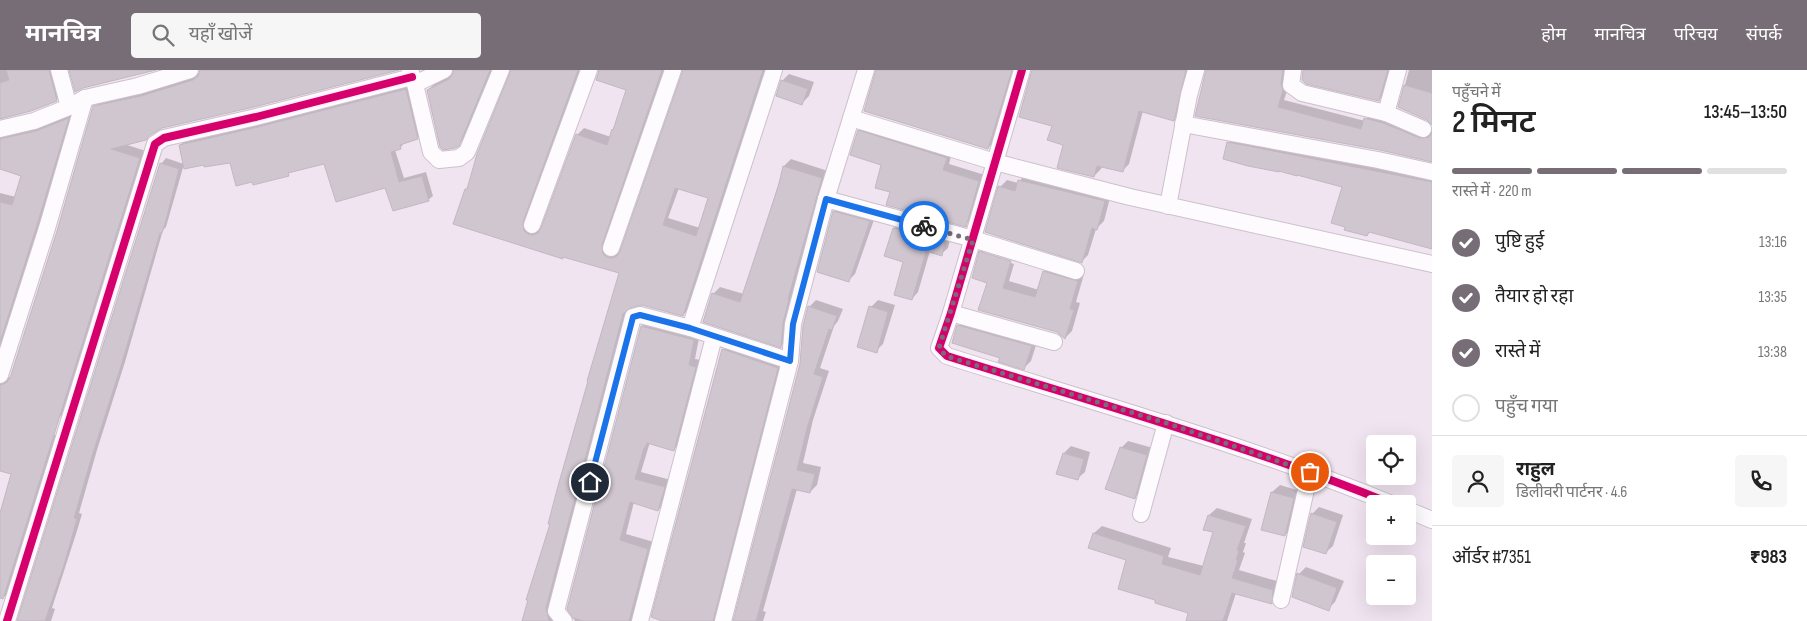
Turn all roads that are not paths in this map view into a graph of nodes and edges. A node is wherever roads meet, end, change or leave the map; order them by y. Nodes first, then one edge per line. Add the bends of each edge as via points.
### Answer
1 (59, 70) edge
2 (190, 70) edge
3 (444, 70) edge
4 (501, 70) edge
5 (589, 70) edge
6 (673, 70) edge
7 (774, 70) edge
8 (866, 70) edge
9 (1022, 70) edge
10 (1196, 70) edge
11 (1293, 70) edge
12 (1398, 70) edge
13 (413, 77) edge
14 (85, 98) junction
15 (69, 107) junction
16 (1386, 113) junction
17 (851, 118) junction
18 (1183, 124) junction
19 (0, 129) edge
20 (1423, 129) dead end
21 (995, 162) junction
22 (1432, 172) edge
23 (826, 199) junction
24 (1168, 206) junction
25 (532, 225) dead end
26 (973, 240) junction
27 (611, 248) dead end
28 (1432, 264) edge
29 (1076, 271) dead end
30 (951, 313) junction
31 (690, 328) junction
32 (714, 337) junction
33 (1054, 342) dead end
34 (790, 361) junction
35 (0, 375) edge
36 (1166, 423) junction
37 (1310, 472) junction
38 (1369, 495) edge
39 (1416, 513) edge
40 (1141, 514) dead end
41 (1432, 520) edge
42 (1281, 600) dead end
43 (8, 621) edge
44 (564, 621) edge
45 (640, 621) edge
46 (723, 621) edge

1 - 15 street
2 - 14 street
3 - 13 street
4 - 13 street via 468,152 460,158 439,160 431,152
5 - 25 street
6 - 27 street
7 - 31 street
8 - 17 street
9 - 21 street
10 - 18 street
11 - 16 street via 1291,85 1302,93
12 - 16 street
13 - 43 street via 164,138 155,144
14 - 15 street
14 - 35 street
15 - 19 street via 34,121
16 - 20 street
17 - 21 street
17 - 23 street
18 - 22 street
18 - 24 street
21 - 24 street
21 - 26 street
23 - 26 street
23 - 34 street via 793,324
24 - 28 street
26 - 29 street
26 - 30 street
30 - 33 street
30 - 36 street via 939,348 946,356
31 - 32 street
31 - 44 street via 640,315 633,317 556,611
32 - 34 street
32 - 45 street
34 - 46 street
36 - 37 street
36 - 40 street
37 - 38 street
37 - 42 street
39 - 41 street

